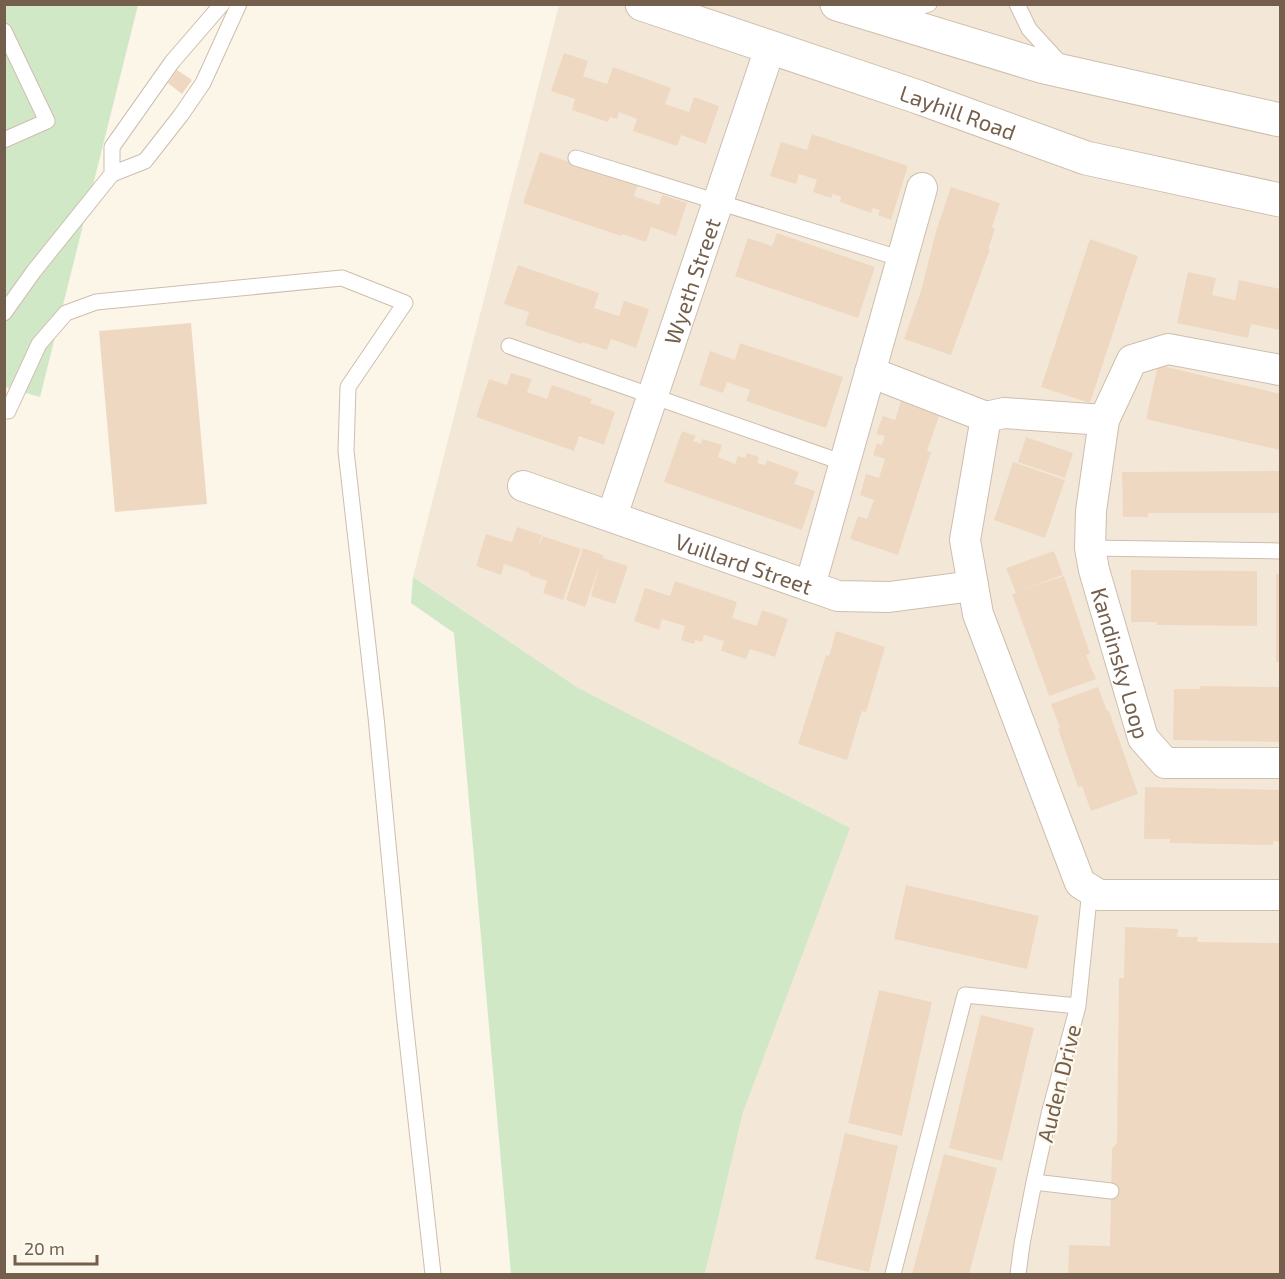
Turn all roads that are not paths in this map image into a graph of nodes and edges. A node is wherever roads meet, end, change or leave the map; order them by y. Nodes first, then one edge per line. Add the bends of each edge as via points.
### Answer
1 (222, 4) edge
2 (239, 4) edge
3 (642, 4) edge
4 (837, 4) edge
5 (929, 4) edge
6 (1017, 4) edge
7 (884, 18) junction
8 (4, 31) edge
9 (770, 48) junction
10 (1068, 72) junction
11 (1281, 120) edge
12 (4, 140) edge
13 (576, 158) dead end
14 (112, 174) junction
15 (922, 188) dead end
16 (1281, 200) edge
17 (718, 201) junction
18 (902, 259) junction
19 (4, 313) edge
20 (509, 346) dead end
21 (1281, 370) edge
22 (870, 372) junction
23 (652, 397) junction
24 (4, 411) edge
25 (986, 417) junction
26 (1104, 420) junction
27 (844, 463) junction
28 (523, 486) dead end
29 (612, 516) junction
30 (1090, 548) junction
31 (1281, 551) edge
32 (810, 586) junction
33 (973, 586) junction
34 (1281, 763) edge
35 (1090, 889) junction
36 (1281, 895) edge
37 (1078, 1006) junction
38 (1034, 1182) junction
39 (1111, 1191) dead end
40 (434, 1275) edge
41 (893, 1275) edge
42 (1018, 1275) edge

1 - 14 lane via 172,62 112,147
2 - 14 lane via 203,83 181,115 145,161
3 - 9 main road, Layhill Road
4 - 7 main road
5 - 7 lane
6 - 10 lane via 1029,29
7 - 10 main road
8 - 12 lane via 47,121
9 - 16 main road, Layhill Road via 1086,158
9 - 17 street, Wyeth Street
10 - 11 main road
13 - 17 lane
14 - 19 lane
15 - 18 street
17 - 18 lane
17 - 23 street, Wyeth Street
18 - 22 street
20 - 23 lane
21 - 26 street, Kandinsky Loop via 1168,349 1132,360
22 - 25 street
22 - 27 street
23 - 27 lane
23 - 29 street, Wyeth Street
24 - 40 lane via 8,411 39,344 66,313 96,302 342,278 405,303 348,387 346,451
25 - 26 street via 1004,413
25 - 33 street via 965,540
26 - 30 street, Kandinsky Loop via 1091,511
27 - 32 street
28 - 29 street, Vuillard Street
29 - 32 street, Vuillard Street
30 - 31 lane
30 - 34 street, Kandinsky Loop via 1143,738 1165,763
32 - 33 street, Vuillard Street via 838,596 889,597
33 - 35 street via 978,614 1080,883
35 - 36 street via 1099,895
35 - 37 lane, Auden Drive
37 - 38 lane, Auden Drive
37 - 41 lane via 965,995
38 - 39 lane
38 - 42 lane, Auden Drive

